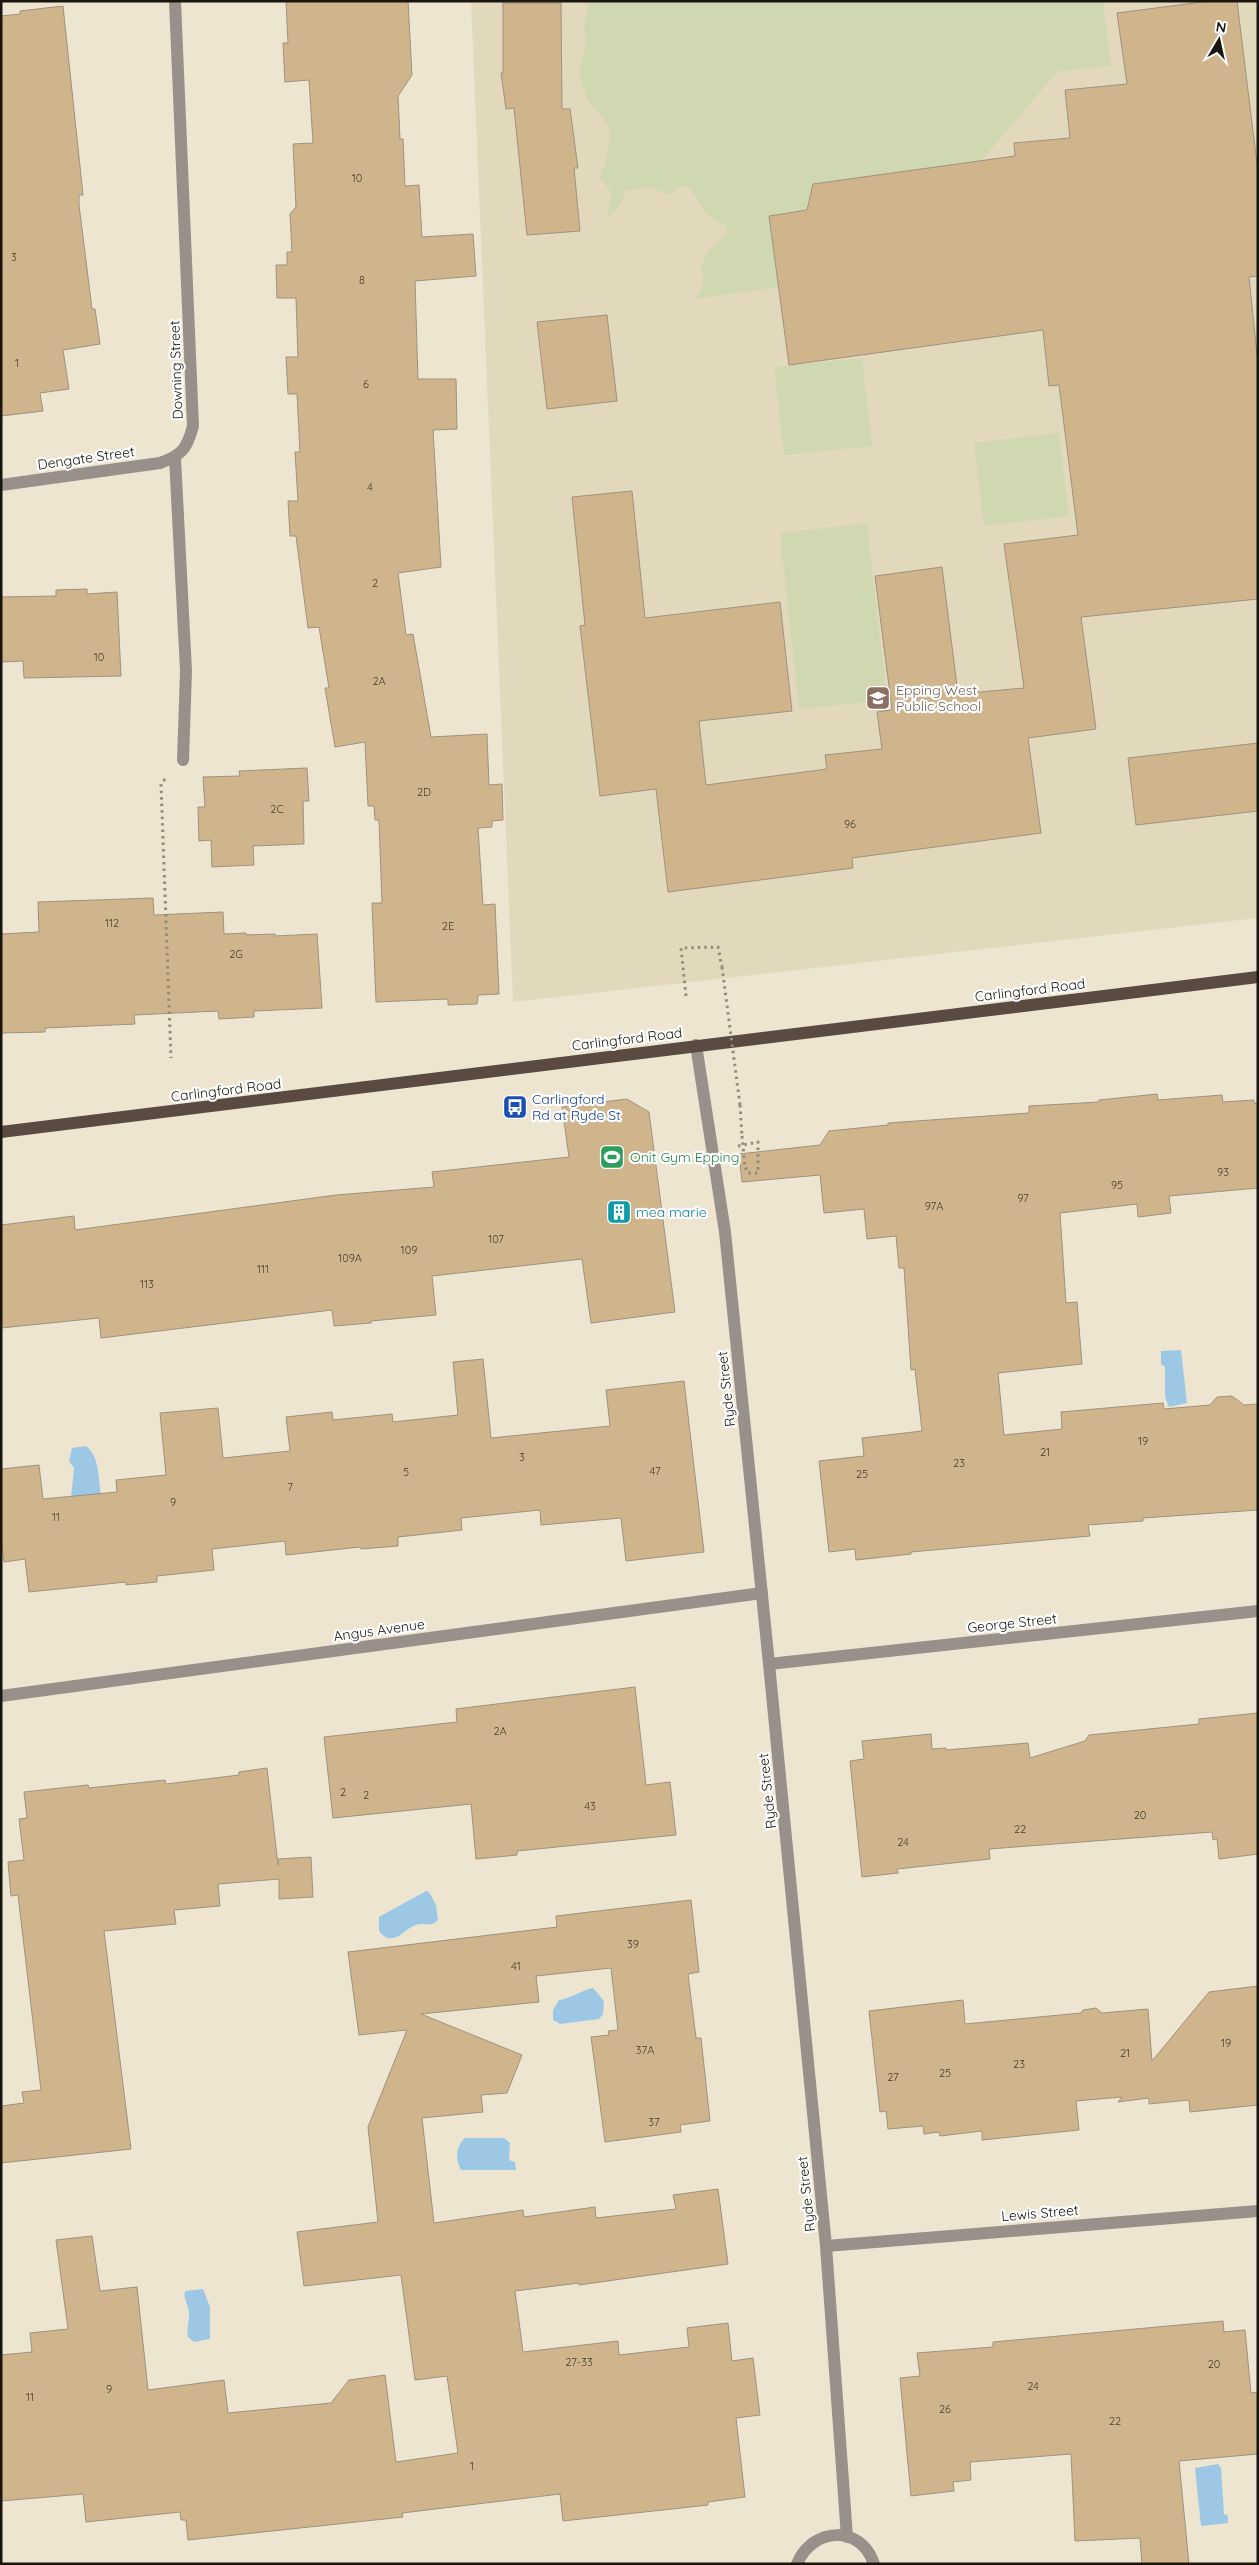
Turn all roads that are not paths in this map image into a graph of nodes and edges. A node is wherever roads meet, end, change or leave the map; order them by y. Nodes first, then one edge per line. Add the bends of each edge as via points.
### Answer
1 (175, 1) edge
2 (175, 458) junction
3 (1, 485) edge
4 (183, 760) road end
5 (1258, 977) edge
6 (696, 1045) junction
7 (1, 1132) edge
8 (762, 1593) junction
9 (1258, 1611) edge
10 (769, 1664) junction
11 (1, 1696) edge
12 (1258, 2211) edge
13 (826, 2246) junction
14 (847, 2537) junction
15 (797, 2564) edge
16 (874, 2564) edge

1 - 2 street, Downing Street via 193,426 188,445
2 - 3 street, Dengate Street via 160,463
2 - 4 street via 186,671
5 - 6 main road, Carlingford Road
6 - 7 main road, Carlingford Road
6 - 8 street, Ryde Street via 725,1232
8 - 10 street, Ryde Street
8 - 11 street, Angus Avenue
9 - 10 street, George Street
10 - 13 street, Ryde Street
12 - 13 street, Lewis Street
13 - 14 street, Ryde Street
14 - 15 street via 821,2537 801,2554
14 - 16 street via 859,2542

